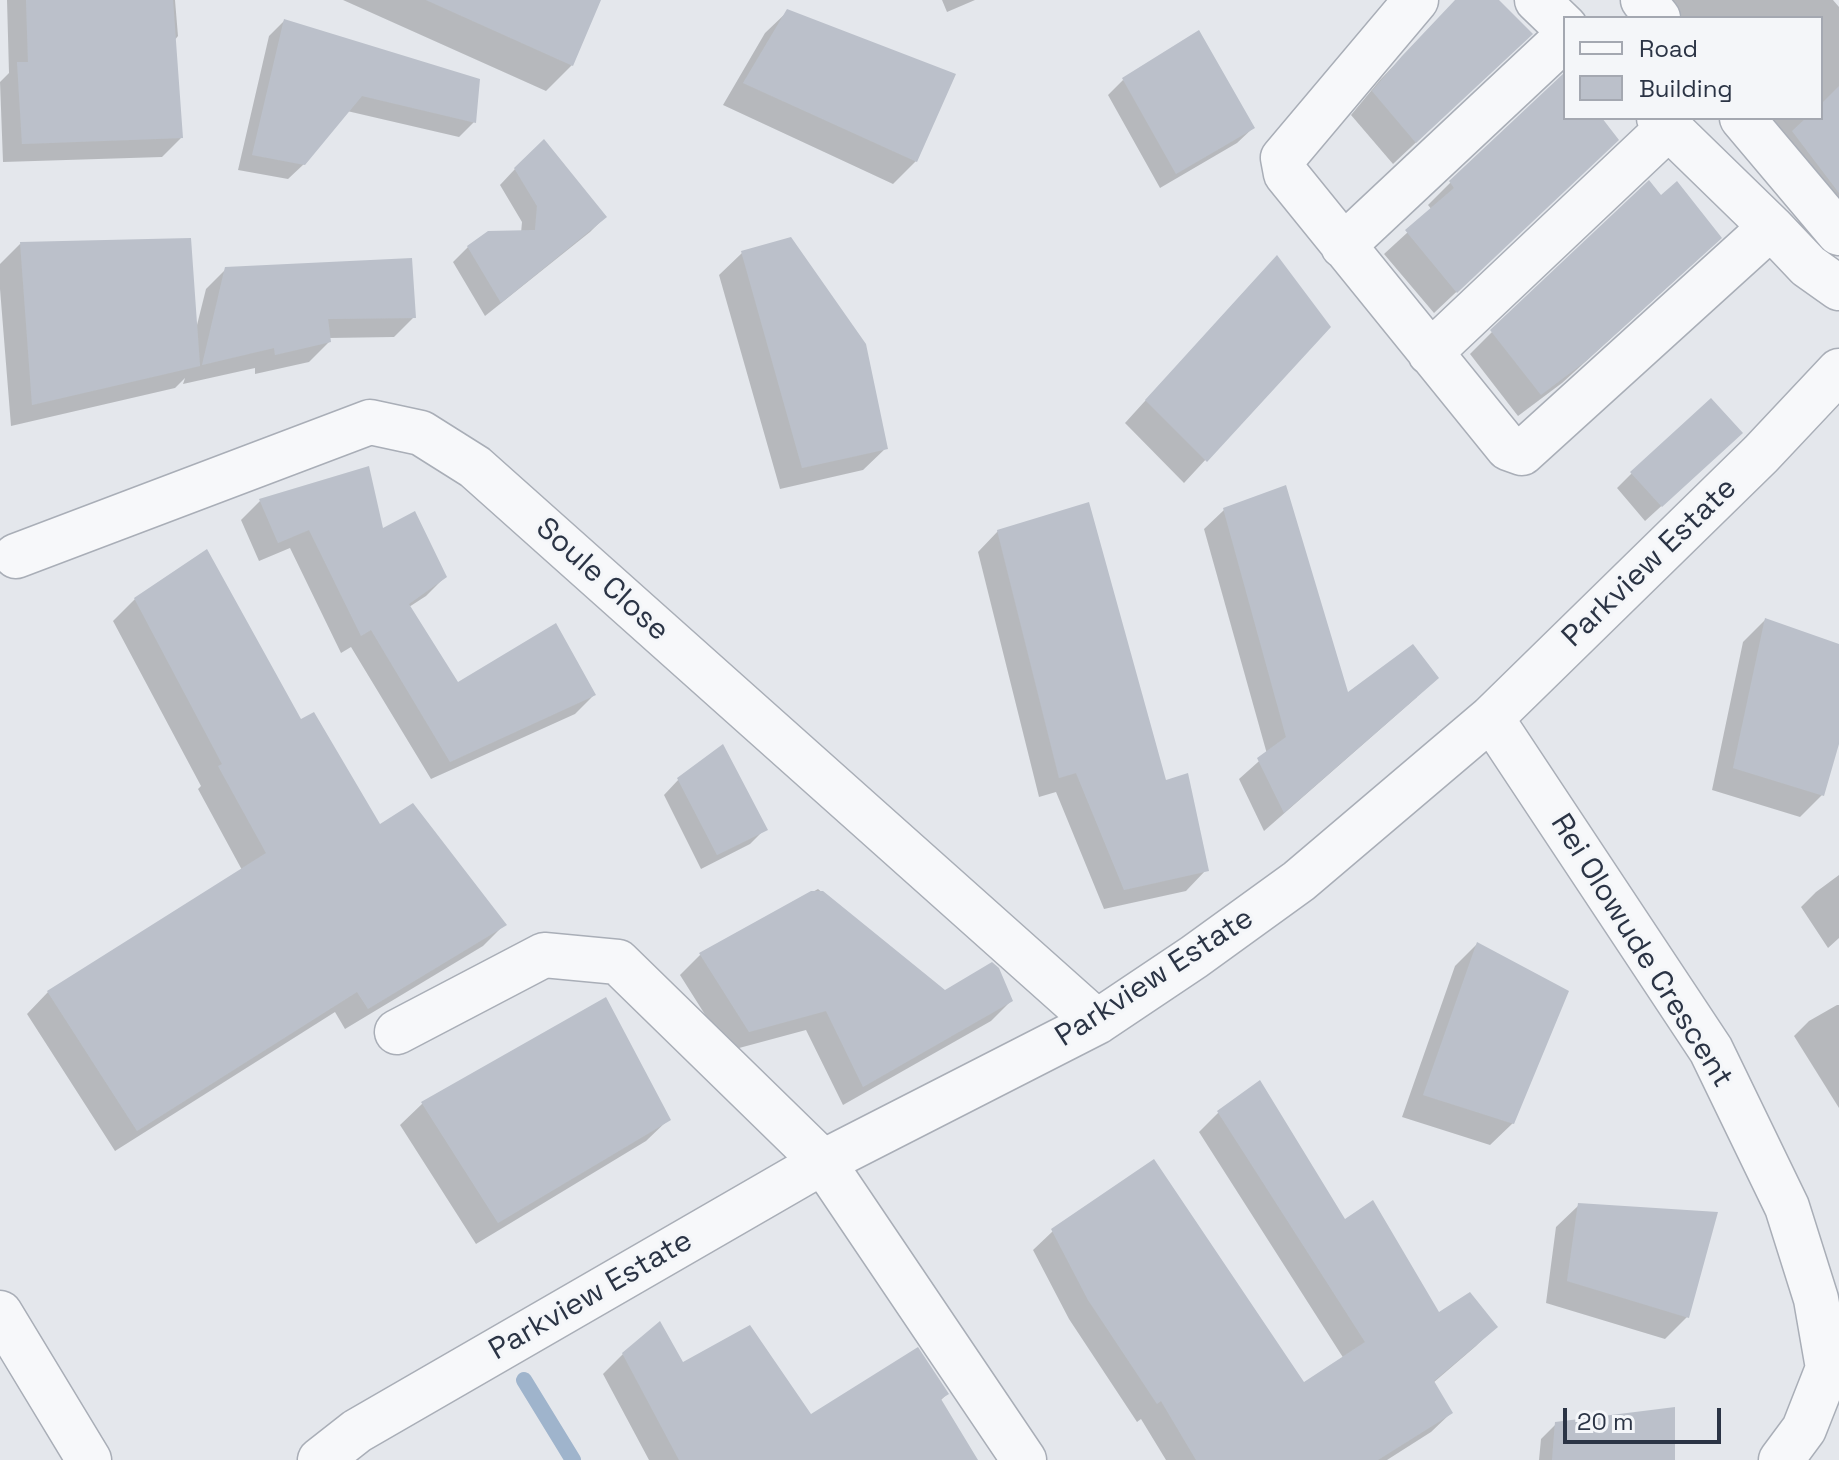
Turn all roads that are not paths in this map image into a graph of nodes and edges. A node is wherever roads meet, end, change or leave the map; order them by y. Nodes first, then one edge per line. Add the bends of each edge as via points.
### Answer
1 (1416, 0) edge
2 (1537, 0) edge
3 (1643, 0) edge
4 (1656, 16) edge
5 (1563, 25) edge
6 (1563, 40) edge
7 (1744, 120) edge
8 (1664, 123) edge
9 (1771, 227) junction
10 (1839, 233) edge
11 (1343, 246) junction
12 (1839, 288) edge
13 (1430, 353) junction
14 (1839, 371) edge
15 (16, 556) dead end
16 (1491, 718) junction
17 (1097, 1022) junction
18 (397, 1032) dead end
19 (823, 1162) junction
20 (0, 1313) edge
21 (89, 1460) edge
22 (320, 1460) edge
23 (1024, 1460) edge
24 (1781, 1460) edge

1 - 11 street via 1283,158 1286,174
2 - 5 street
3 - 4 street
6 - 11 street
7 - 10 street
8 - 9 street
8 - 13 street
9 - 12 street via 1808,266
9 - 13 street via 1522,453 1508,448
11 - 13 street
14 - 16 street, Parkview Estate
15 - 17 street, Soule Close via 370,422 421,433 475,467
16 - 17 street, Parkview Estate via 1299,881
16 - 24 street, Rei Olowude Crescent via 1711,1050 1787,1207 1816,1299 1828,1368 1804,1429
17 - 19 street, Parkview Estate
18 - 19 street via 544,955 618,962
19 - 22 street, Parkview Estate via 357,1431
19 - 23 street
20 - 21 street

